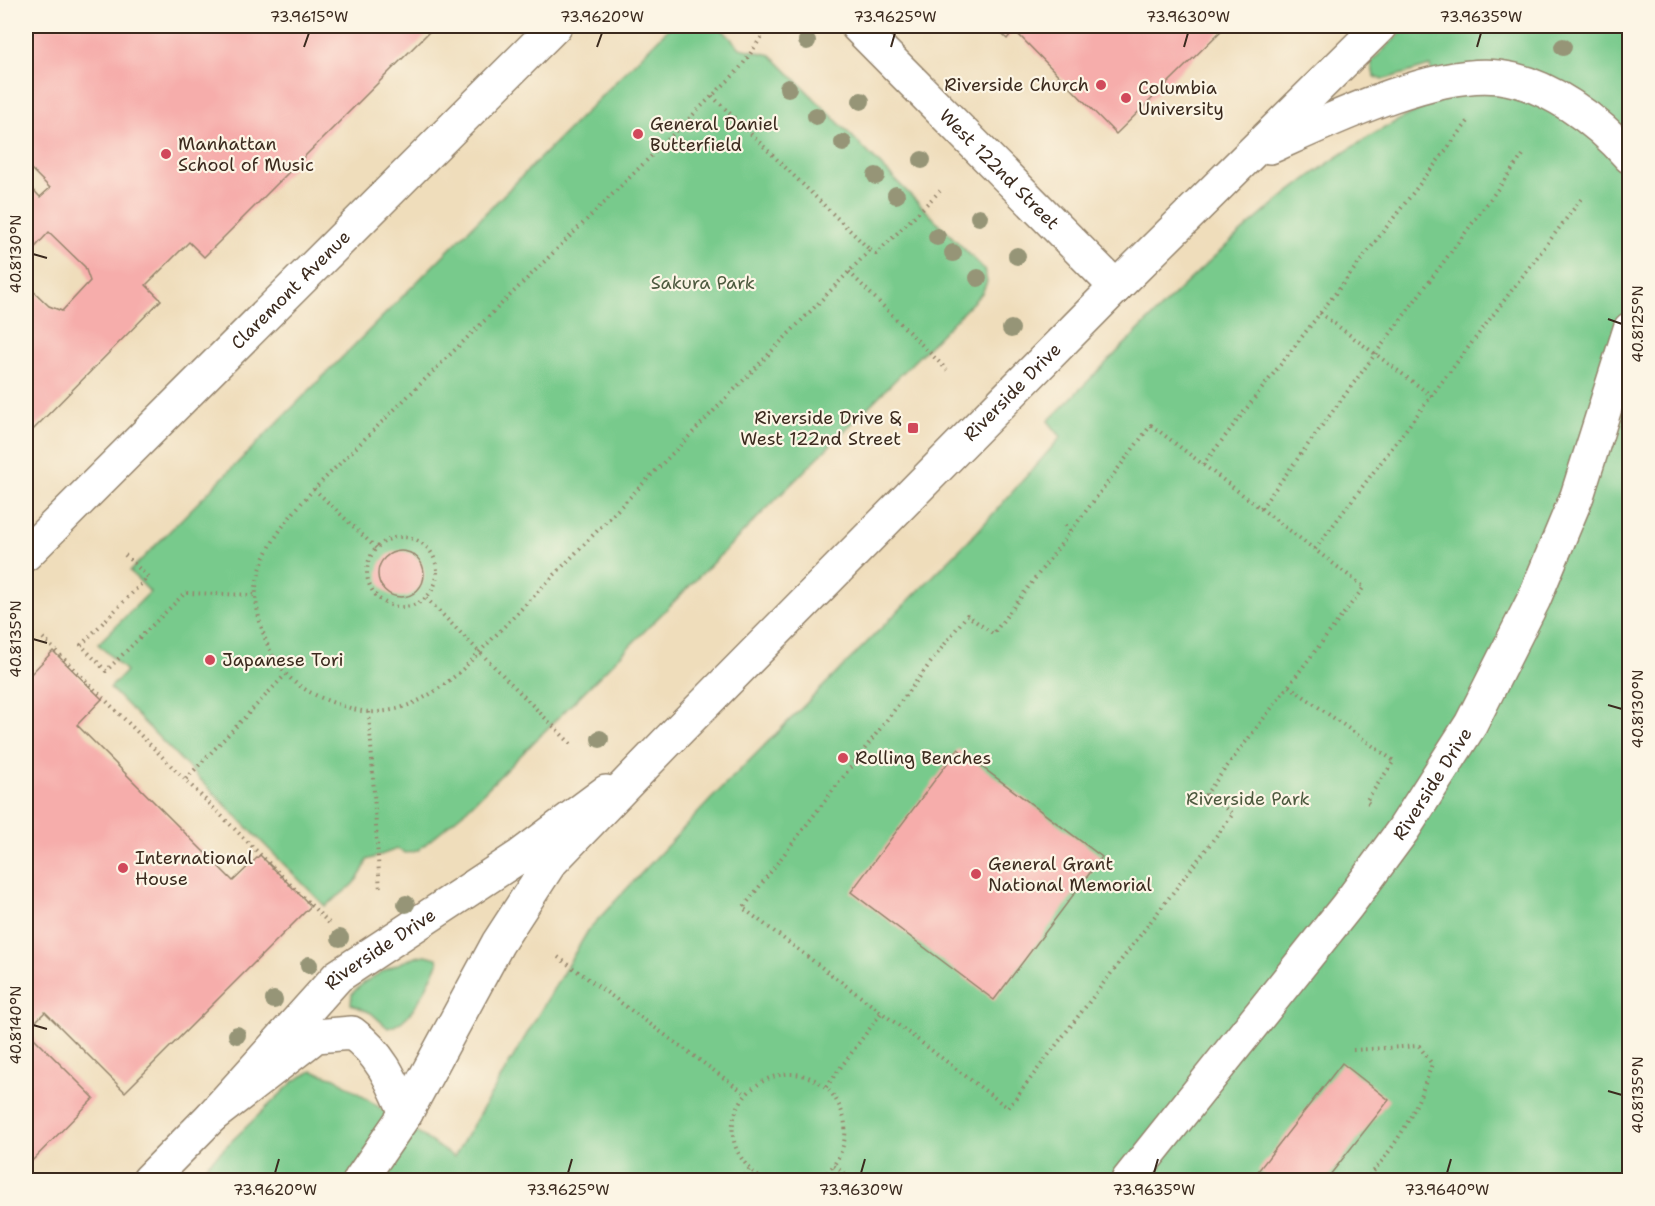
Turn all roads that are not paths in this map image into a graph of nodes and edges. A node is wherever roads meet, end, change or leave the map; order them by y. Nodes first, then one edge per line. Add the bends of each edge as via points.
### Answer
1 (555, 26) edge
2 (857, 26) edge
3 (1380, 26) edge
4 (1253, 154) junction
5 (1629, 157) edge
6 (1116, 287) junction
7 (1629, 329) edge
8 (26, 554) edge
9 (649, 760) junction
10 (406, 1113) junction
11 (212, 1116) junction
12 (149, 1180) edge
13 (360, 1180) edge
14 (1128, 1180) edge

1 - 8 main road, Claremont Avenue
2 - 6 main road, West 122nd Street
3 - 4 main road, Riverside Drive
4 - 5 main road via 1396,96 1481,76 1521,82 1545,92 1601,128
4 - 6 main road, Riverside Drive
6 - 9 main road, Riverside Drive
7 - 14 main road, Riverside Drive via 1577,496 1534,599 1471,724 1403,830 1347,906
9 - 10 main road, Riverside Drive via 550,863 493,953
9 - 11 main road, Riverside Drive via 520,856 338,976
10 - 11 main road via 376,1053 352,1033 316,1036
10 - 13 main road, Riverside Drive
11 - 12 main road, Riverside Drive

